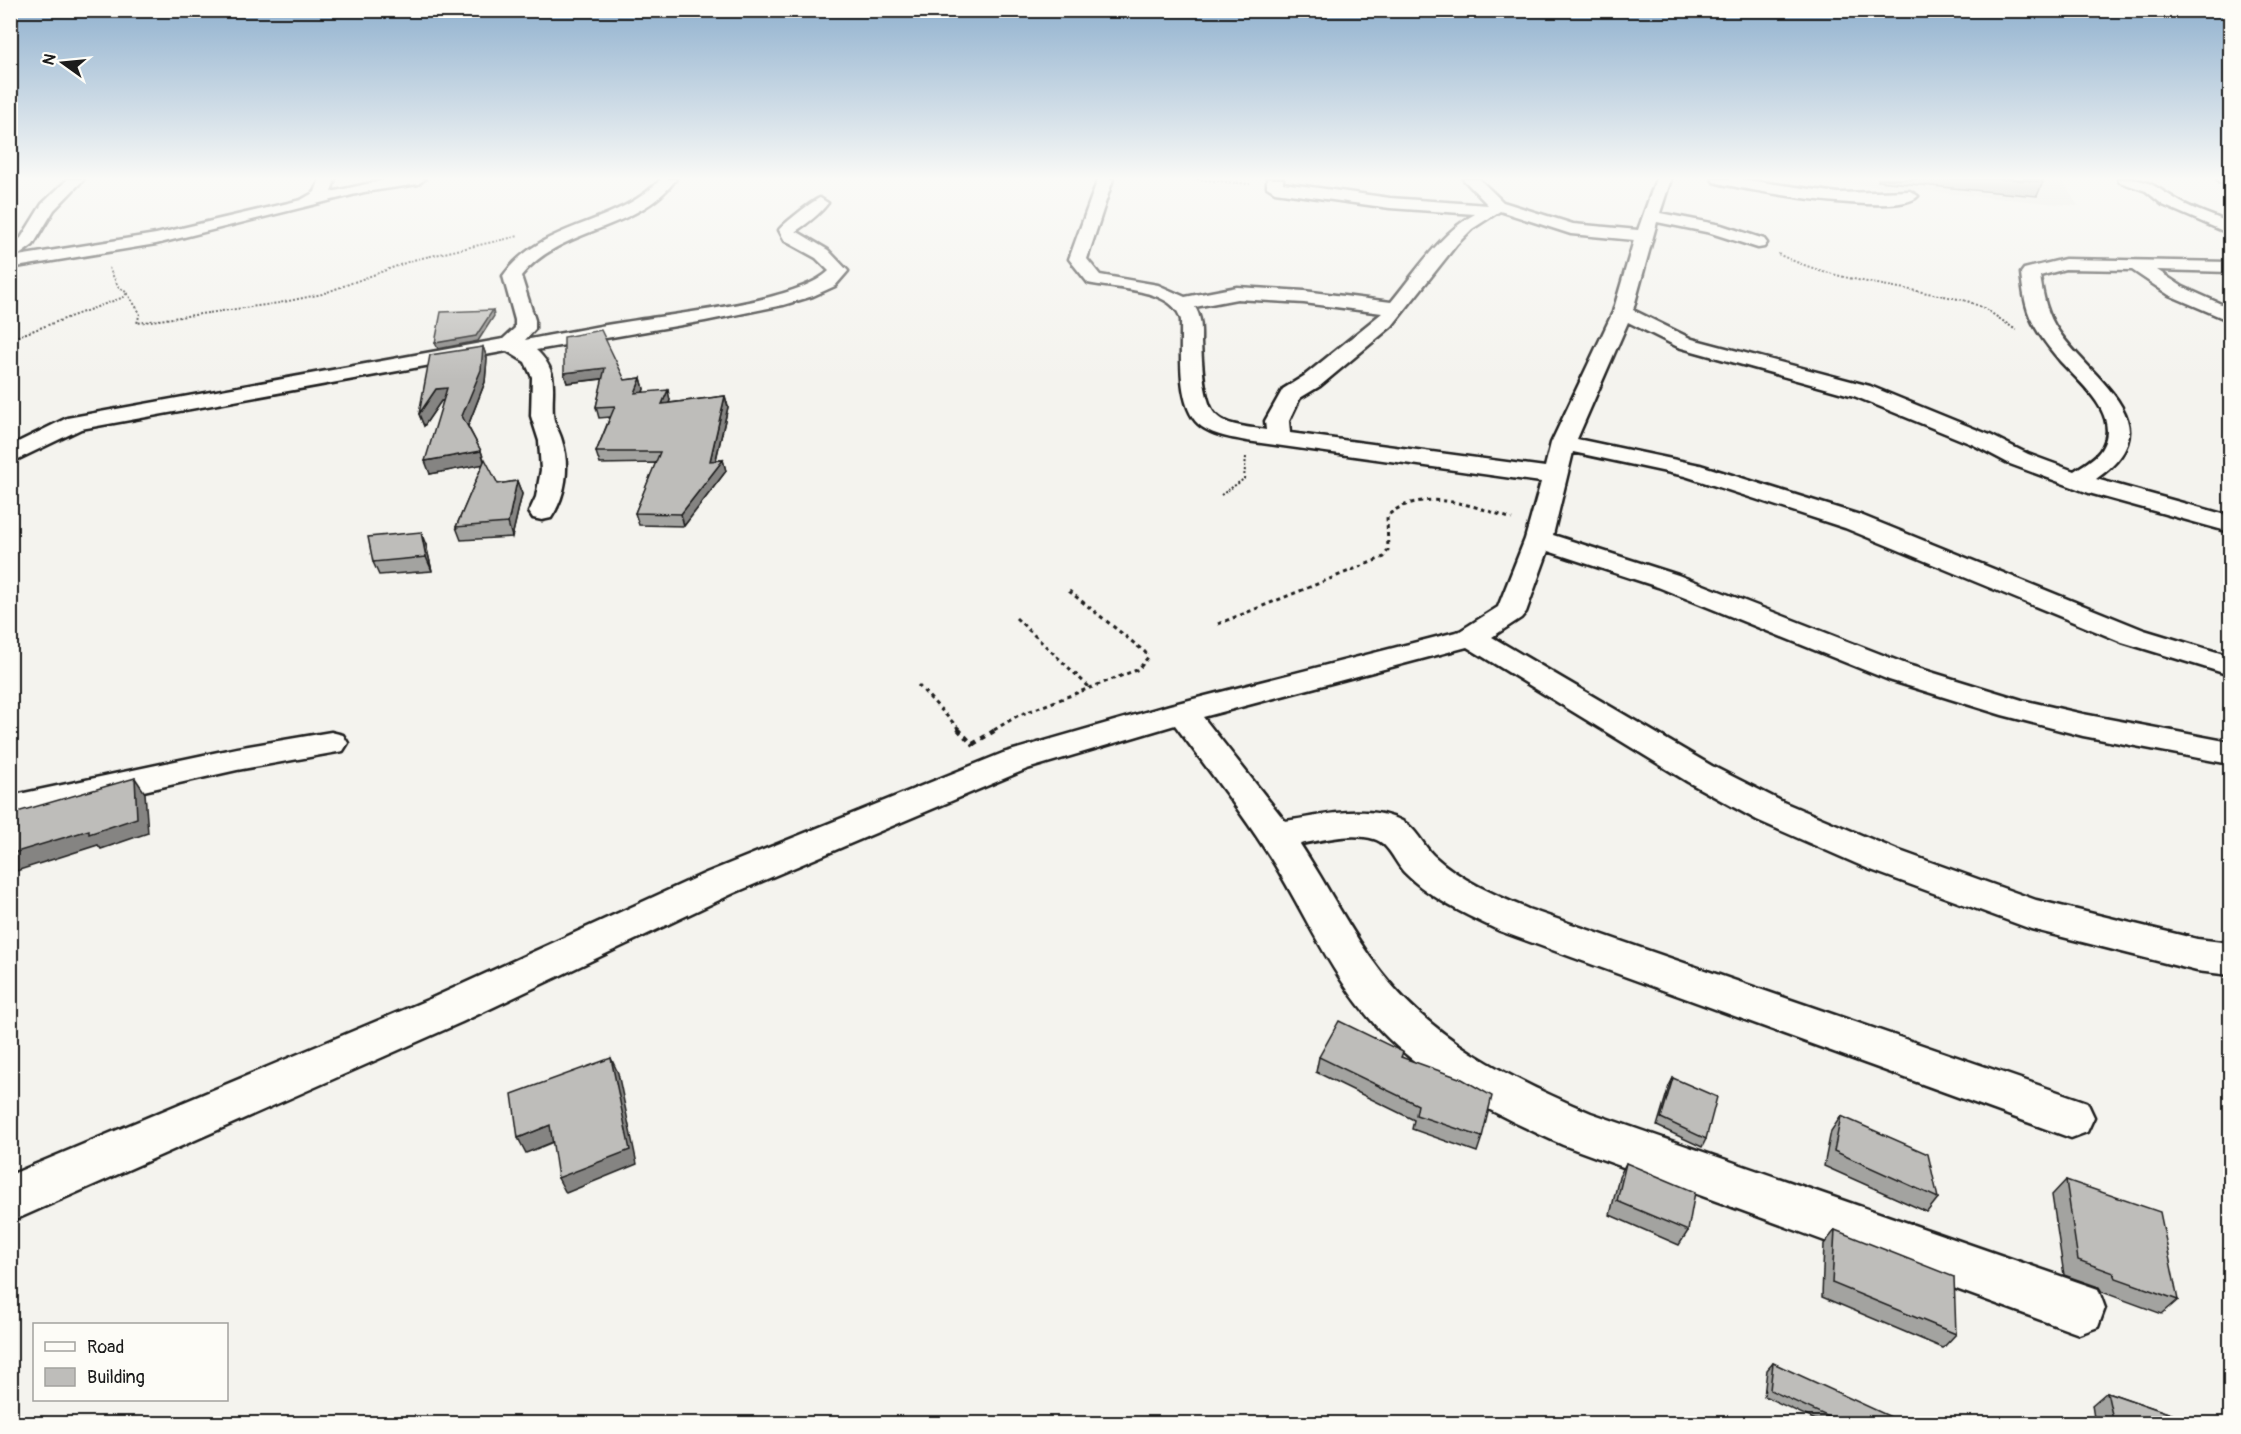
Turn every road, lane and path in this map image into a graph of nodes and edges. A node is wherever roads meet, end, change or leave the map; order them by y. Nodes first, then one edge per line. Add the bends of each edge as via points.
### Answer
1 (114, 246) edge
2 (475, 246) edge
3 (543, 246) edge
4 (807, 246) edge
5 (1083, 246) edge
6 (1449, 246) edge
7 (1641, 246) edge
8 (1763, 246) edge
9 (84, 251) junction
10 (10, 263) edge
11 (2136, 264) junction
12 (2230, 267) edge
13 (2220, 288) dead end
14 (2176, 291) junction
15 (127, 293) junction
16 (1181, 304) junction
17 (1396, 309) junction
18 (1623, 312) junction
19 (2230, 315) edge
20 (10, 339) edge
21 (514, 346) junction
22 (2062, 348) junction
23 (1247, 434) junction
24 (1279, 437) junction
25 (1563, 443) junction
26 (10, 456) edge
27 (1554, 476) junction
28 (2077, 480) junction
29 (1221, 495) dead end
30 (542, 512) dead end
31 (2230, 524) edge
32 (1540, 534) junction
33 (1069, 591) dead end
34 (1016, 618) dead end
35 (1218, 624) dead end
36 (1471, 637) junction
37 (2230, 666) edge
38 (918, 685) dead end
39 (1089, 687) junction
40 (1182, 712) junction
41 (331, 743) dead end
42 (2230, 753) edge
43 (984, 757) junction
44 (10, 808) edge
45 (1275, 836) junction
46 (2230, 959) edge
47 (2071, 1117) dead end
48 (10, 1199) edge
49 (2079, 1308) dead end

1 - 9 street
2 - 15 path via 413,260 322,294 175,319 137,323 140,313
3 - 21 street via 512,276 525,320 525,329
4 - 21 street via 839,271 827,281 789,297
5 - 16 street via 1078,260 1094,279 1143,286
6 - 17 street
7 - 18 street
8 - 22 path via 1824,272 1966,301 2025,335
9 - 10 street
9 - 15 path via 106,262 118,286
11 - 12 street
11 - 14 street
11 - 22 street via 2065,264 2030,273 2044,325
13 - 14 street
14 - 19 street
15 - 20 path
16 - 17 street via 1237,293
16 - 23 street via 1193,321 1190,335 1198,409 1208,420
17 - 24 street via 1358,344 1291,394 1277,421
18 - 25 street
18 - 28 street via 1685,343 1862,391
21 - 26 street via 75,423
21 - 30 street via 529,354 544,382 543,423 553,459 549,501
22 - 28 street via 2100,390 2117,423 2113,450
23 - 24 street
23 - 29 path via 1244,478
24 - 27 street
25 - 27 street
25 - 37 street via 1691,470 1844,519 2133,636
27 - 32 street
28 - 31 street
32 - 35 path via 1454,501 1405,505 1387,516 1388,550 1384,557
32 - 36 street via 1511,612
32 - 42 street via 1900,673 2083,725
33 - 39 path via 1148,657 1139,669
34 - 39 path
36 - 40 street
36 - 46 street via 1700,774 1770,811 1884,860 2031,914
38 - 43 path
39 - 43 path via 1017,716
40 - 43 street via 1015,761
40 - 45 street
41 - 44 street
43 - 48 street via 447,1010
45 - 47 street via 1354,825 1383,827 1402,838 1418,863 1458,892 1514,920
45 - 49 street via 1362,979 1402,1025 1451,1065 1523,1106 1580,1130

